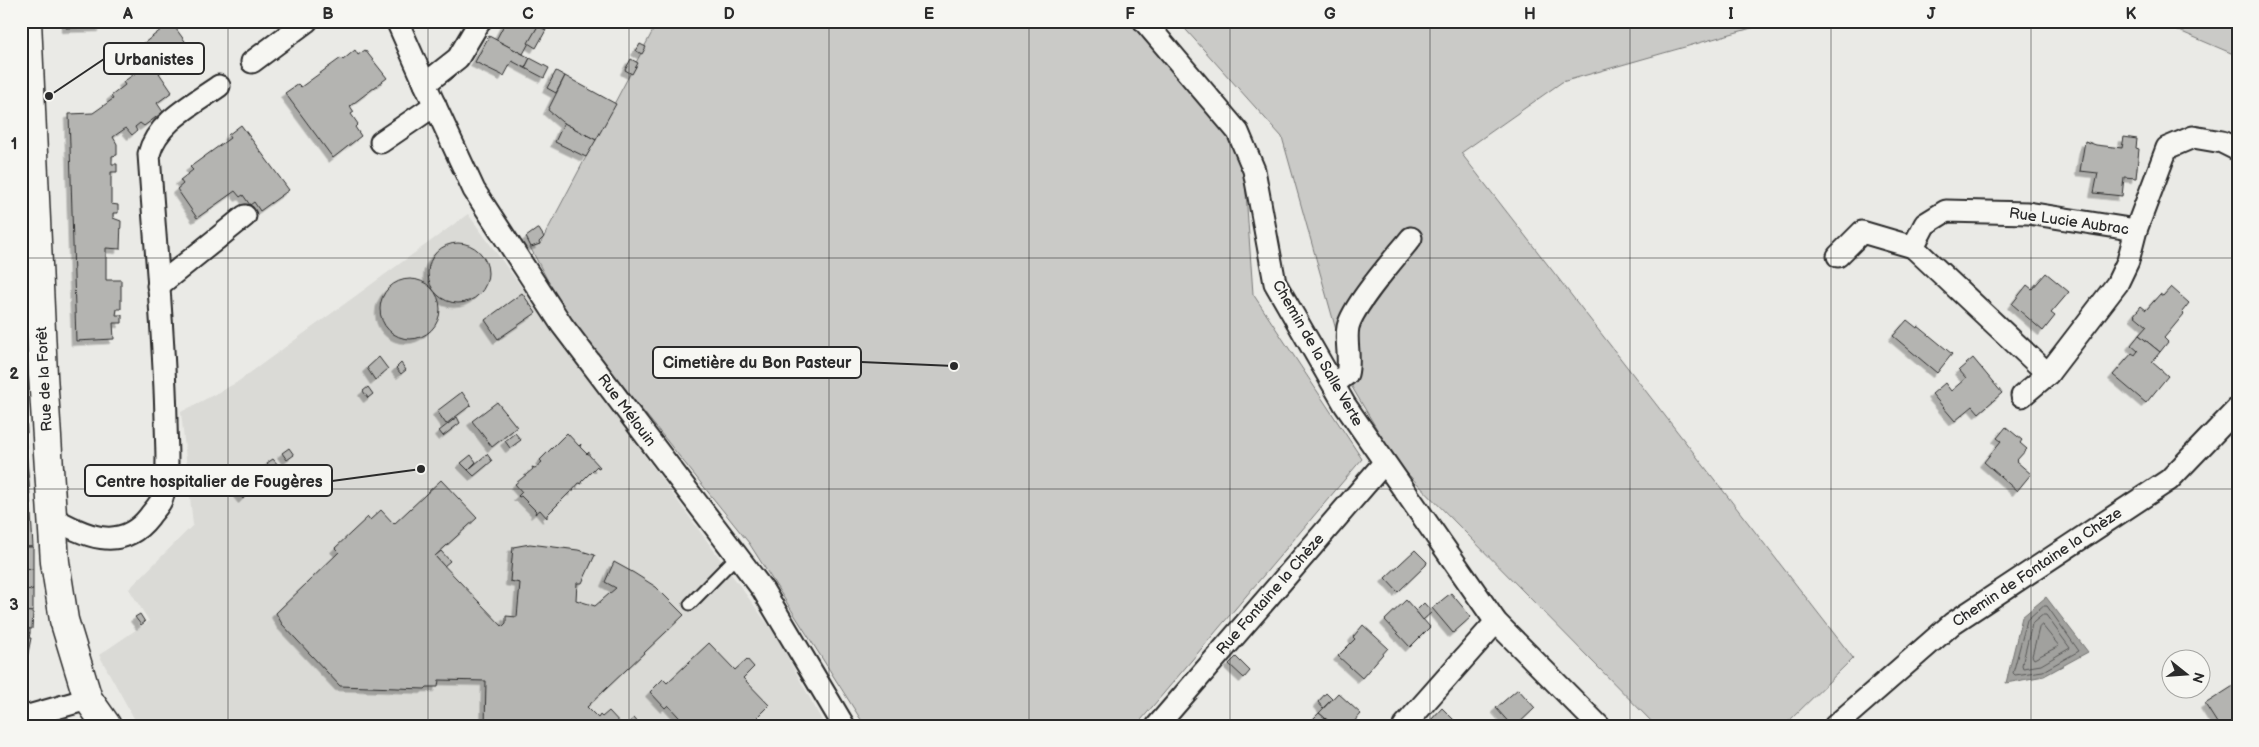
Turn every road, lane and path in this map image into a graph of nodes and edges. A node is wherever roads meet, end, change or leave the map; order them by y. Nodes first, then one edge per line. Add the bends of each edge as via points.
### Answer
1 (27, 21) edge
2 (307, 21) edge
3 (397, 21) edge
4 (480, 21) edge
5 (1144, 21) edge
6 (252, 62) dead end
7 (425, 84) junction
8 (219, 86) dead end
9 (435, 105) junction
10 (381, 142) dead end
11 (2238, 150) edge
12 (245, 216) dead end
13 (2136, 230) junction
14 (1411, 238) dead end
15 (1913, 247) junction
16 (1838, 256) dead end
17 (30, 284) edge
18 (158, 286) junction
19 (2048, 374) junction
20 (1334, 384) junction
21 (2022, 396) dead end
22 (2238, 408) edge
23 (1384, 463) junction
24 (51, 517) junction
25 (737, 556) junction
26 (690, 604) dead end
27 (1496, 622) junction
28 (88, 699) junction
29 (32, 719) edge
30 (107, 726) edge
31 (844, 726) edge
32 (1157, 726) edge
33 (1404, 726) edge
34 (1599, 726) edge
35 (1835, 726) edge

1 - 17 main road, Rue de la Forêt
2 - 6 street
3 - 7 street, Rue Mélouin
4 - 7 street via 458,58
5 - 20 street, Chemin de la Salle Verte via 1238,132 1254,170 1275,283
7 - 9 street, Rue Mélouin
8 - 18 street via 173,119 152,142 149,154
9 - 10 street
9 - 25 street, Rue Mélouin via 474,190 562,325
11 - 13 street, Rue Lucie Aubrac via 2222,142 2193,137 2167,148
12 - 18 street
13 - 15 street, Rue Lucie Aubrac via 2028,212 1946,211 1925,224
13 - 19 street via 2128,262 2117,284
14 - 20 street via 1354,312 1348,329 1347,374
15 - 16 street via 1862,232
15 - 19 street
17 - 24 main road, Rue de la Forêt
18 - 24 street via 165,358 166,480 162,500 142,526 126,536 107,539 82,534
19 - 21 street
20 - 23 street, Chemin de la Salle Verte
22 - 35 street, Chemin de Fontaine la Chèze via 2169,480 1952,623
23 - 27 street, Chemin de la Salle Verte
23 - 32 street, Rue Fontaine la Chèze
24 - 28 main road, Rue de la Forêt via 64,620
25 - 26 lane
25 - 31 street, Rue Mélouin via 763,590
27 - 33 street
27 - 34 street, Chemin de la Salle Verte
28 - 29 street
28 - 30 main road, Rue de la Forêt

